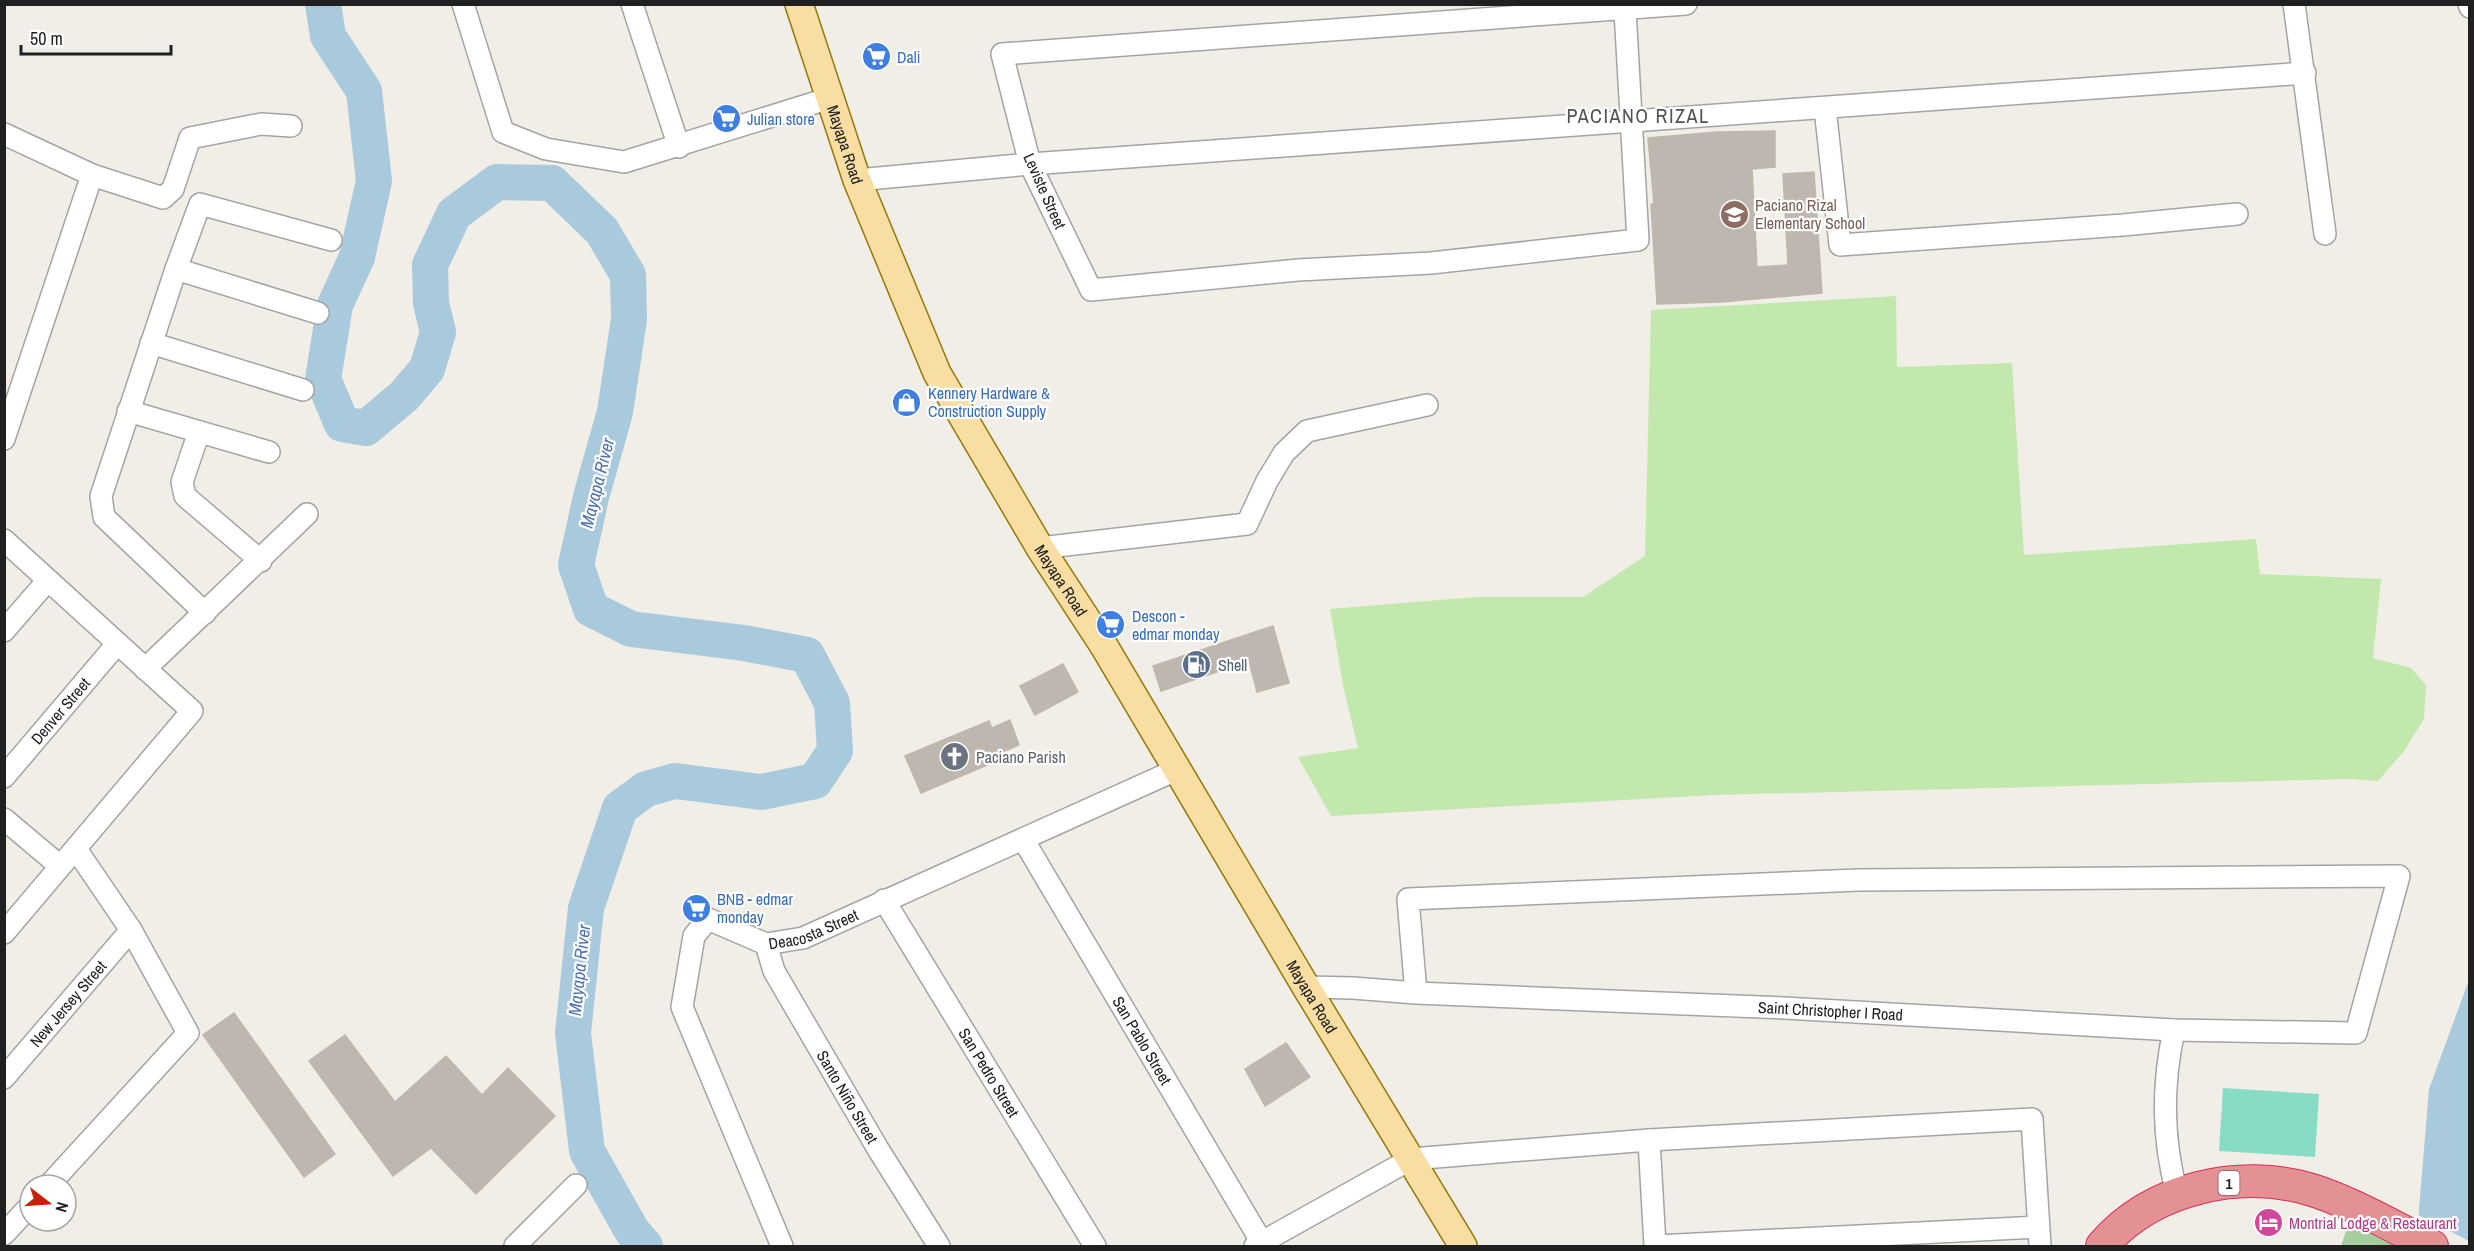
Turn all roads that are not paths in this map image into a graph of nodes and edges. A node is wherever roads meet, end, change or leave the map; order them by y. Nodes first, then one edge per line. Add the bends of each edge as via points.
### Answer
1 (463, 4) edge
2 (632, 4) edge
3 (800, 4) edge
4 (1686, 4) edge
5 (2294, 4) edge
6 (1625, 10) junction
7 (2305, 73) junction
8 (830, 98) junction
9 (1825, 108) junction
10 (1631, 122) junction
11 (291, 126) dead end
12 (4, 134) edge
13 (679, 147) junction
14 (1030, 164) junction
15 (93, 175) junction
16 (857, 180) junction
17 (2237, 214) dead end
18 (2325, 234) dead end
19 (332, 240) dead end
20 (176, 269) junction
21 (318, 313) dead end
22 (151, 343) junction
23 (303, 390) dead end
24 (11, 391) edge
25 (1427, 405) dead end
26 (128, 411) junction
27 (199, 432) junction
28 (4, 439) edge
29 (269, 452) dead end
30 (307, 514) dead end
31 (4, 540) edge
32 (1040, 548) junction
33 (261, 561) junction
34 (48, 580) junction
35 (205, 613) junction
36 (4, 631) edge
37 (117, 644) junction
38 (145, 669) junction
39 (1176, 770) junction
40 (4, 777) edge
41 (4, 819) edge
42 (1023, 839) junction
43 (76, 849) junction
44 (60, 866) junction
45 (884, 900) junction
46 (131, 930) junction
47 (4, 933) edge
48 (766, 944) junction
49 (1305, 987) junction
50 (1416, 993) junction
51 (2174, 1030) junction
52 (4, 1078) edge
53 (1649, 1140) junction
54 (1411, 1159) junction
55 (60, 1173) edge
56 (576, 1185) dead end
57 (2177, 1193) junction
58 (18, 1219) edge
59 (4, 1234) edge
60 (2039, 1237) edge
61 (1261, 1245) edge
62 (515, 1246) edge
63 (782, 1246) edge
64 (939, 1246) edge
65 (1095, 1246) edge
66 (1463, 1246) edge
67 (1656, 1246) edge
68 (2102, 1246) edge
69 (2432, 1246) edge

1 - 13 street via 503,132 546,149 624,162
2 - 13 street
3 - 8 main road, Mayapa Road
4 - 6 street
5 - 7 street
6 - 10 street
6 - 14 street, Leviste Street via 1002,54
7 - 9 street
7 - 18 street
8 - 13 street
8 - 16 main road, Mayapa Road
9 - 10 street
9 - 17 street via 1840,245
10 - 14 street
10 - 14 street, Leviste Street via 1638,240 1431,263 1298,270 1091,290
11 - 15 street via 261,124 190,138 173,189 163,198
12 - 15 street
14 - 16 street
15 - 24 street
16 - 32 main road, Mayapa Road via 937,373
19 - 20 street via 200,204
20 - 21 street
20 - 22 street
22 - 23 street
22 - 26 street
24 - 28 street
25 - 32 street via 1307,431 1284,453 1247,524
26 - 27 street
26 - 35 street via 101,496 104,517
27 - 29 street
27 - 33 street via 182,482 185,496
30 - 33 street
31 - 34 street
32 - 39 main road, Mayapa Road via 1104,646
33 - 35 street
34 - 36 street
34 - 37 street
35 - 38 street
37 - 38 street
37 - 40 street, Denver Street
38 - 43 street via 192,711
39 - 42 street, Deacosta Street
39 - 49 main road, Mayapa Road
41 - 44 street
42 - 45 street, Deacosta Street
42 - 61 street, San Pablo Street
43 - 44 street
43 - 46 street
44 - 47 street
45 - 48 street, Deacosta Street via 803,938
45 - 65 street, San Pedro Street
46 - 52 street, New Jersey Street
46 - 55 street via 188,1033
48 - 63 street, Deacosta Street via 708,919 694,936 682,1007
48 - 64 street, Santo Niño Street via 774,971
49 - 50 street, Saint Christopher I Road
49 - 54 main road, Mayapa Road
50 - 51 street, Saint Christopher I Road
50 - 51 street, Saint Christopher I Road via 1408,899 1858,880 2399,876 2356,1033
51 - 57 street via 2166,1064 2165,1108 2168,1160
53 - 54 street
53 - 60 street via 2032,1119
53 - 67 street
54 - 61 street
54 - 66 main road, Mayapa Road
56 - 62 street
57 - 68 highway, 1 via 2140,1213
57 - 69 highway, 1 via 2236,1181 2311,1190
58 - 59 street
60 - 67 street

